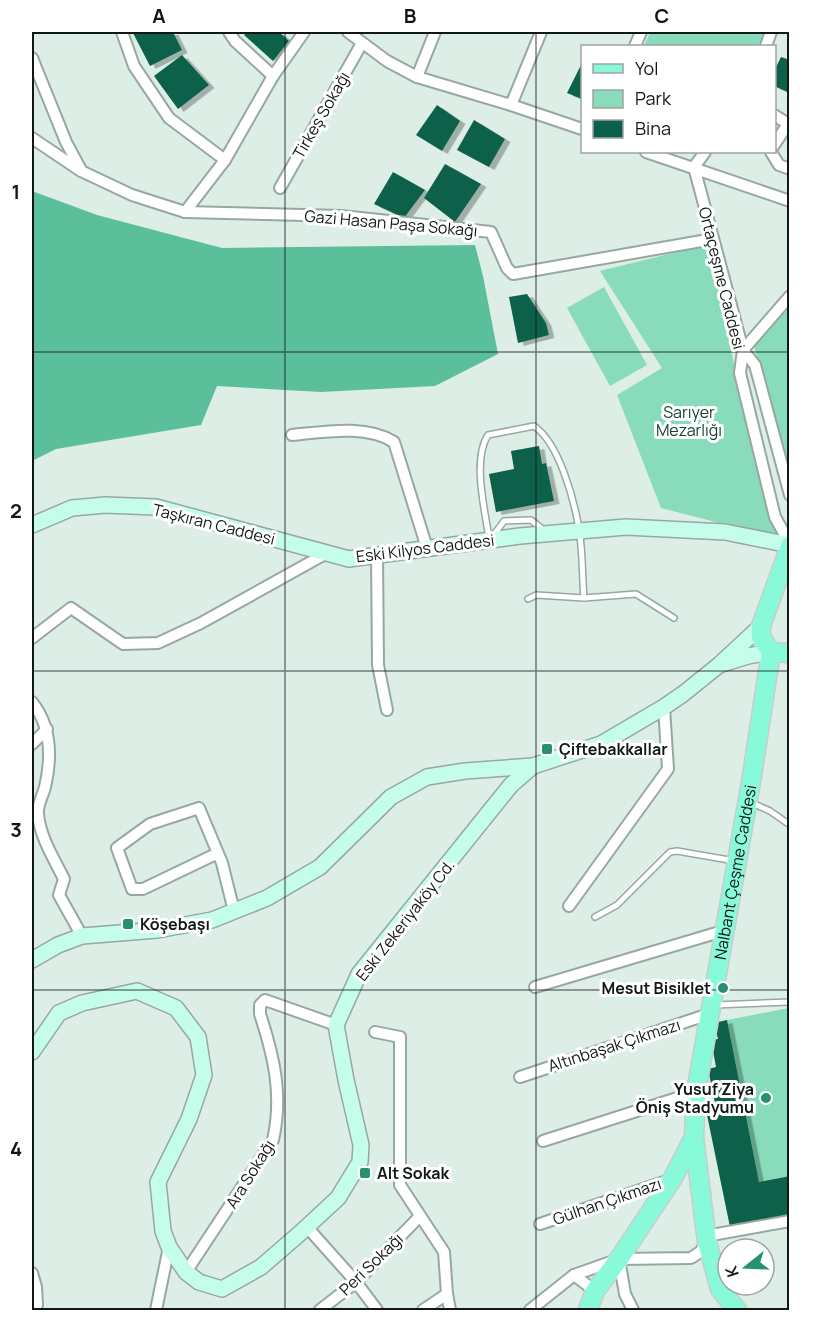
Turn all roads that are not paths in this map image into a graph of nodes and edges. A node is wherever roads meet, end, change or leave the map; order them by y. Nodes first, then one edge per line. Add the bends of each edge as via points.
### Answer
1 (122, 32) edge
2 (229, 32) edge
3 (304, 32) edge
4 (348, 32) edge
5 (435, 32) edge
6 (541, 32) edge
7 (362, 43) junction
8 (32, 58) edge
9 (273, 76) junction
10 (417, 77) junction
11 (512, 105) junction
12 (776, 116) edge
13 (789, 124) edge
14 (581, 129) edge
15 (32, 138) edge
16 (776, 142) edge
17 (649, 153) edge
18 (704, 153) edge
19 (772, 153) edge
20 (225, 160) junction
21 (694, 167) junction
22 (789, 169) edge
23 (81, 171) junction
24 (280, 188) dead end
25 (789, 201) edge
26 (185, 212) junction
27 (713, 239) junction
28 (789, 296) edge
29 (743, 350) junction
30 (292, 435) dead end
31 (789, 495) edge
32 (32, 525) edge
33 (579, 531) junction
34 (489, 540) junction
35 (789, 545) edge
36 (427, 548) junction
37 (327, 553) junction
38 (377, 555) junction
39 (584, 598) junction
40 (528, 599) dead end
41 (674, 618) dead end
42 (761, 626) junction
43 (32, 638) edge
44 (780, 653) edge
45 (719, 665) junction
46 (32, 702) edge
47 (664, 707) junction
48 (387, 710) dead end
49 (47, 729) junction
50 (32, 744) edge
51 (533, 766) junction
52 (748, 801) junction
53 (789, 825) edge
54 (218, 853) junction
55 (736, 862) junction
56 (569, 906) dead end
57 (234, 911) junction
58 (595, 917) dead end
59 (723, 931) junction
60 (82, 936) junction
61 (32, 960) edge
62 (535, 987) dead end
63 (789, 1002) edge
64 (710, 1009) junction
65 (336, 1024) junction
66 (375, 1032) dead end
67 (32, 1052) edge
68 (520, 1077) dead end
69 (696, 1092) junction
70 (694, 1137) junction
71 (543, 1141) dead end
72 (673, 1178) junction
73 (702, 1199) junction
74 (420, 1216) junction
75 (789, 1221) edge
76 (540, 1224) dead end
77 (307, 1227) junction
78 (707, 1239) junction
79 (169, 1247) junction
80 (619, 1259) junction
81 (186, 1272) junction
82 (32, 1273) edge
83 (574, 1275) junction
84 (356, 1282) junction
85 (595, 1291) junction
86 (447, 1294) junction
87 (37, 1305) dead end
88 (156, 1311) edge
89 (320, 1311) edge
90 (377, 1311) edge
91 (423, 1311) edge
92 (450, 1311) edge
93 (530, 1311) edge
94 (588, 1311) edge
95 (633, 1311) edge
96 (737, 1311) edge

1 - 20 street via 134,66 169,118
2 - 9 street
3 - 9 street
4 - 7 street
5 - 10 street
6 - 11 street
7 - 10 street
7 - 24 street, Tirkeş Sokağı
8 - 23 street
9 - 20 street
10 - 11 street
11 - 14 street
12 - 13 street
13 - 16 street
15 - 23 street
17 - 21 street
18 - 21 street
19 - 22 street via 779,165
20 - 26 street
21 - 25 street
21 - 27 street, Ortaçeşme Caddesi
23 - 26 street via 132,195
26 - 27 street, Gazi Hasan Paşa Sokağı via 342,216 491,232 513,274
27 - 29 street, Ortaçeşme Caddesi
28 - 29 street
29 - 31 street via 755,365
29 - 35 street, Ortaçeşme Caddesi via 740,373 775,517
30 - 36 street via 367,433 394,442
32 - 37 street, Taşkıran Caddesi via 72,508 156,507
33 - 34 street, Eski Kilyos Caddesi
33 - 34 lane via 557,457 534,426 488,435 483,443 480,470
33 - 35 street, Eski Kilyos Caddesi via 626,527 725,532
33 - 39 lane
34 - 36 street, Eski Kilyos Caddesi
35 - 42 main road
36 - 38 street, Eski Kilyos Caddesi
37 - 38 street, Eski Kilyos Caddesi via 350,559
37 - 43 street via 158,643 123,644 71,608
38 - 48 street via 378,665
39 - 40 lane via 536,595
39 - 41 lane via 636,594
42 - 44 main road via 761,637
42 - 45 street
44 - 45 street via 748,656
44 - 52 main road, Nalbant Çeşme Caddesi
45 - 47 street
46 - 49 street
47 - 51 street via 601,744
47 - 56 street via 668,769
49 - 50 street
49 - 60 street via 49,752 38,812 43,836 64,879 59,895
51 - 57 street via 427,777 391,797 320,867 267,898
51 - 65 street, Eski Zekeriyaköy Cd. via 511,785 359,974
52 - 53 lane
52 - 55 main road, Nalbant Çeşme Caddesi
54 - 54 street via 199,808 150,824 117,848 132,888 143,889
54 - 57 street
55 - 58 lane via 670,852 617,905
55 - 59 main road, Nalbant Çeşme Caddesi
57 - 60 street via 212,920 157,930
59 - 62 street
59 - 64 main road, Nalbant Çeşme Caddesi
60 - 61 street
63 - 64 lane
64 - 68 street, Altınbaşak Çıkmazı
64 - 69 main road, Nalbant Çeşme Caddesi
65 - 77 street via 361,1145 360,1162 338,1198
65 - 81 street, Ara Sokağı via 264,1000 260,1005 277,1073 278,1118 273,1140
66 - 74 street via 400,1037 400,1185
67 - 79 street via 58,1013 82,1003 137,991 176,1008 198,1037 204,1075 189,1119 158,1182 163,1231
69 - 70 main road, Nalbant Çeşme Caddesi
69 - 71 street
70 - 72 main road, Nalbant Çeşme Caddesi
70 - 73 main road
72 - 73 main road via 685,1178 698,1187
72 - 76 street, Gülhan Çıkmazı
72 - 80 main road, Nalbant Çeşme Caddesi
73 - 78 main road
74 - 84 street, Peri Sokağı
74 - 86 street via 444,1252
75 - 78 street
77 - 81 street via 261,1267 222,1289 199,1282
77 - 84 street
78 - 80 street via 700,1252 691,1258
78 - 96 main road via 720,1289
79 - 81 street
79 - 88 street
80 - 83 street
80 - 85 main road, Nalbant Çeşme Caddesi
80 - 95 street via 625,1294
82 - 87 street
83 - 85 street
83 - 93 street
84 - 89 street, Peri Sokağı
84 - 90 street
85 - 94 main road, Nalbant Çeşme Caddesi
86 - 91 street
86 - 92 street

